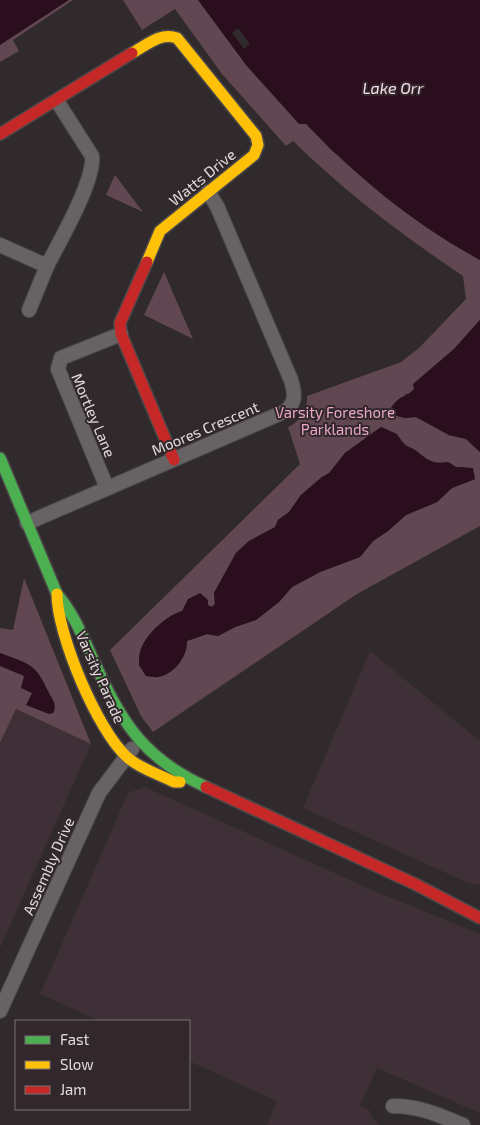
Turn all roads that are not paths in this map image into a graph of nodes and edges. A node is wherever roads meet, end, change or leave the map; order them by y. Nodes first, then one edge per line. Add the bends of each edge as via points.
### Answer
1 (57, 101) junction
2 (0, 134) edge
3 (208, 192) junction
4 (0, 246) edge
5 (47, 266) junction
6 (29, 310) dead end
7 (121, 334) junction
8 (0, 458) edge
9 (174, 460) junction
10 (107, 488) junction
11 (27, 522) junction
12 (56, 594) junction
13 (138, 741) junction
14 (126, 756) junction
15 (192, 781) junction
16 (479, 909) edge
17 (0, 1011) edge
18 (393, 1106) dead end
19 (463, 1125) edge

1 - 2 street, Watts Drive
1 - 3 street, Watts Drive via 161,36 177,38 256,136 258,145 254,155
1 - 5 street via 92,156 93,165
3 - 7 street, Watts Drive via 160,231 120,323
3 - 9 street, Moores Crescent via 275,340 295,400 286,412
4 - 5 street
5 - 6 street
7 - 9 street
7 - 10 street, Mortley Lane via 61,358 58,363
8 - 11 street, Varsity Parade
9 - 10 street, Moores Crescent
10 - 11 street, Moores Crescent
11 - 12 street, Varsity Parade
12 - 13 street, Varsity Parade via 72,612 111,698
12 - 14 street, Varsity Parade via 59,617 88,690 110,736
13 - 14 street, Assembly Drive
13 - 15 street, Varsity Parade
14 - 15 street, Varsity Parade via 174,782
14 - 17 street, Assembly Drive via 99,793
15 - 16 street, Varsity Parade via 415,884
18 - 19 street via 420,1108

